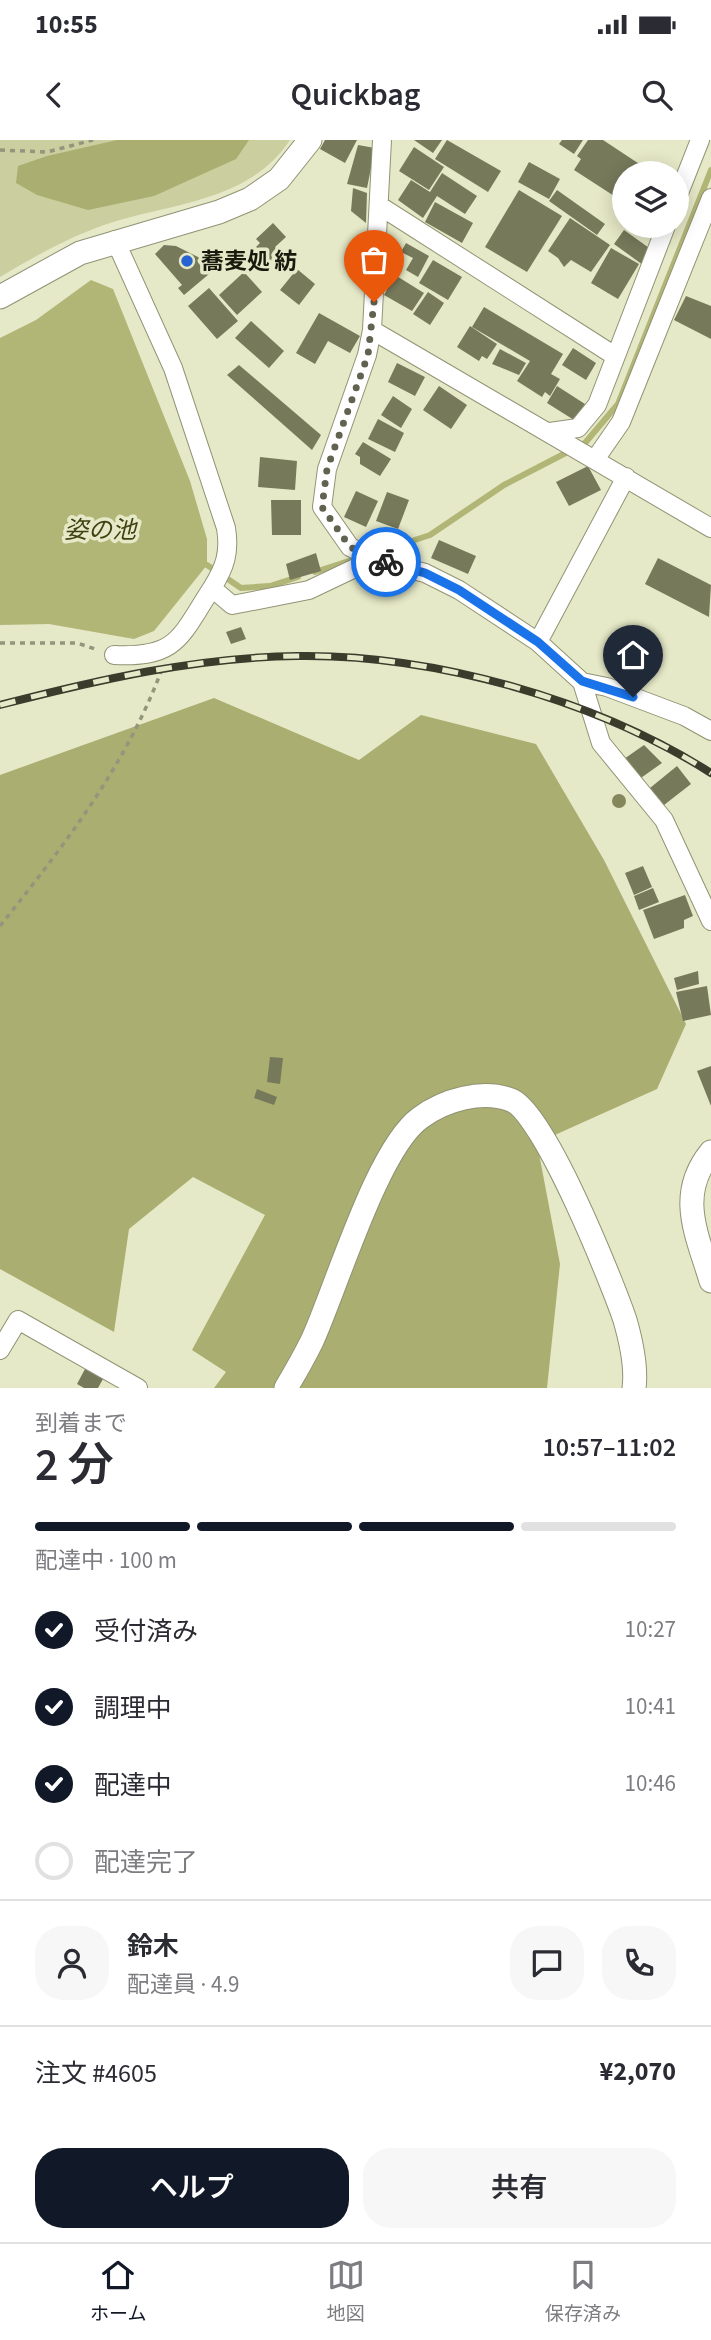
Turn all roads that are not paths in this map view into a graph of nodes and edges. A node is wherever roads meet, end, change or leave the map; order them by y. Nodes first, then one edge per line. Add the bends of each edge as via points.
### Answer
1 (310, 140) edge
2 (382, 140) edge
3 (700, 140) edge
4 (689, 168) edge
5 (711, 198) edge
6 (380, 206) junction
7 (661, 238) edge
8 (115, 240) junction
9 (0, 297) edge
10 (372, 330) junction
11 (615, 356) junction
12 (550, 432) junction
13 (596, 458) junction
14 (626, 477) junction
15 (711, 528) edge
16 (374, 559) junction
17 (212, 588) junction
18 (538, 642) junction
19 (114, 655) road end
20 (582, 681) junction
21 (711, 731) edge
22 (711, 921) edge
23 (711, 1152) edge
24 (711, 1281) edge
25 (0, 1350) edge
26 (138, 1388) edge
27 (286, 1388) edge
28 (634, 1388) edge

1 - 8 street via 279,179 250,198 219,212
2 - 6 street
3 - 4 street
5 - 13 street via 626,410
6 - 10 street
6 - 11 street
7 - 11 street
8 - 9 street via 80,253
8 - 17 street via 173,368 226,528 225,568
10 - 12 street
10 - 16 street via 368,355 327,469 322,507 350,547
11 - 12 street via 597,405 578,428
12 - 13 street
13 - 14 street
14 - 15 street
14 - 18 street
16 - 17 street via 309,590 283,597 232,605
16 - 18 street via 425,573 459,590
17 - 19 street via 170,648 144,656
18 - 20 street
20 - 21 street via 684,716
20 - 22 street via 601,743 664,820
23 - 24 street via 691,1193 691,1213
25 - 26 street via 18,1320
27 - 28 street via 311,1343 372,1192 396,1147 418,1119 462,1098 485,1096 512,1100 528,1113 554,1153 625,1320

